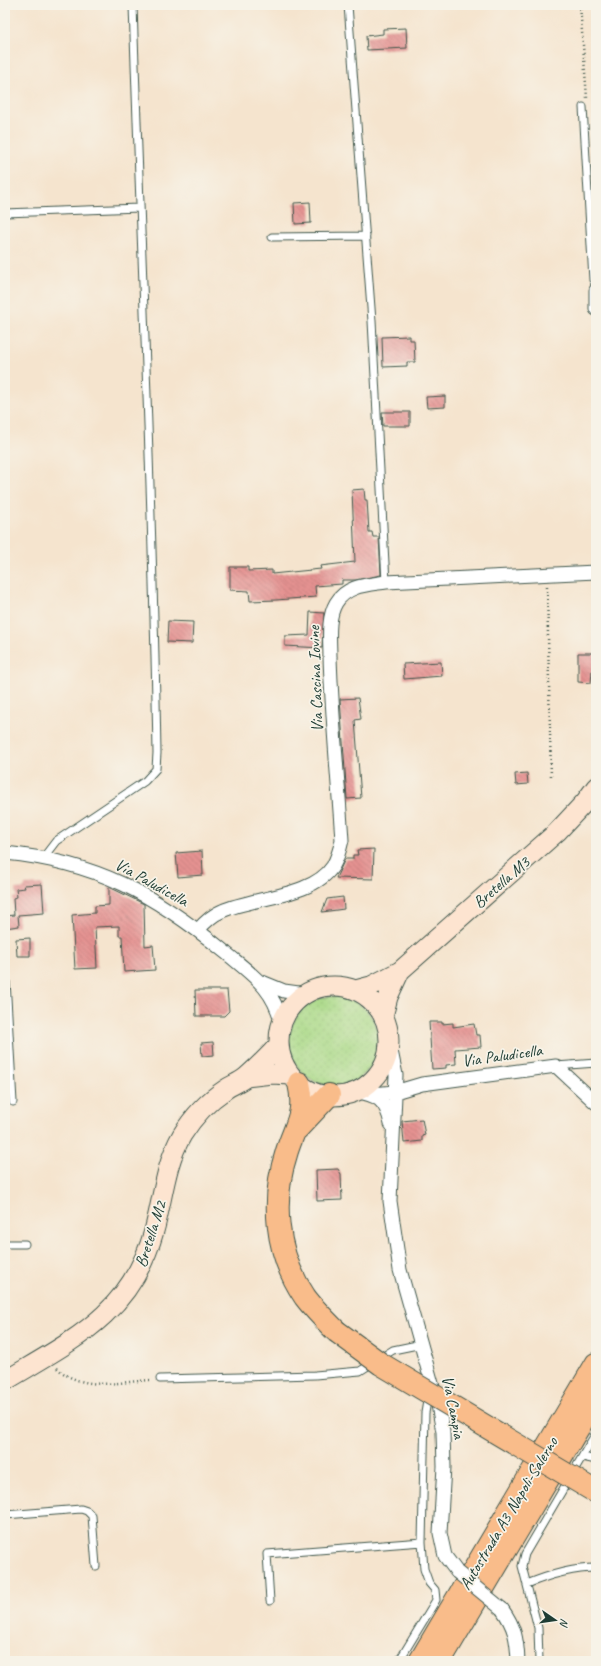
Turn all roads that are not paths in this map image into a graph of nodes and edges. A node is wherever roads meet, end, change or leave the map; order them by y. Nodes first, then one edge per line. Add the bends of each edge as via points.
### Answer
1 (133, 5) edge
2 (348, 5) edge
3 (584, 107) road end
4 (139, 208) junction
5 (5, 214) edge
6 (366, 236) junction
7 (272, 237) dead end
8 (596, 286) edge
9 (596, 290) edge
10 (596, 309) edge
11 (596, 572) edge
12 (386, 582) junction
13 (596, 787) edge
14 (5, 853) edge
15 (42, 858) junction
16 (198, 930) junction
17 (5, 963) edge
18 (400, 971) junction
19 (262, 982) junction
20 (356, 990) junction
21 (306, 994) junction
22 (383, 1016) junction
23 (282, 1024) junction
24 (389, 1042) junction
25 (279, 1045) junction
26 (394, 1060) junction
27 (596, 1062) edge
28 (556, 1066) junction
29 (246, 1077) junction
30 (295, 1079) junction
31 (422, 1084) junction
32 (395, 1092) junction
33 (363, 1093) junction
34 (329, 1095) junction
35 (13, 1102) dead end
36 (596, 1103) edge
37 (295, 1131) junction
38 (392, 1135) junction
39 (5, 1244) edge
40 (25, 1244) dead end
41 (422, 1344) junction
42 (596, 1364) edge
43 (160, 1380) road end
44 (431, 1380) junction
45 (5, 1381) edge
46 (596, 1398) edge
47 (596, 1433) edge
48 (583, 1457) junction
49 (596, 1460) edge
50 (596, 1492) edge
51 (5, 1515) edge
52 (422, 1542) junction
53 (96, 1566) dead end
54 (596, 1568) edge
55 (527, 1584) junction
56 (270, 1601) dead end
57 (399, 1661) edge
58 (420, 1661) edge
59 (440, 1661) edge
60 (518, 1661) edge
61 (539, 1661) edge

1 - 4 lane
2 - 6 lane
3 - 8 lane via 593,280
4 - 5 lane
4 - 15 lane via 154,594 156,769 133,790 56,840
6 - 7 lane
6 - 12 lane
9 - 10 street
11 - 12 street, Via Cascina Iovine
12 - 16 street, Via Cascina Iovine via 359,586 345,592 335,604 331,617 331,685 342,840 338,856 328,872 312,884 220,911
13 - 18 street, Bretella M3 via 557,832
14 - 15 street, Via Paludicella
15 - 16 street, Via Paludicella via 89,870 129,886
16 - 19 street, Via Paludicella
17 - 35 lane
18 - 20 street, Bretella M3 via 371,986
18 - 22 street, Bretella M3 via 388,997
19 - 21 street, Via Paludicella via 284,991
19 - 23 street, Via Paludicella via 279,1010
20 - 21 street via 344,986 331,986
20 - 22 street via 367,997
21 - 23 street via 293,1005
22 - 24 street
23 - 25 street
24 - 26 street
24 - 33 street via 382,1066 366,1085
25 - 29 street, Bretella M2
25 - 30 street via 286,1066
26 - 31 street via 407,1080
26 - 32 street
27 - 28 lane
28 - 31 street, Via Paludicella
28 - 36 street, Via Paludicella
29 - 30 street, Bretella M2 via 272,1074
29 - 45 street, Bretella M2 via 209,1103 182,1136 166,1176 149,1248 137,1274 108,1313 85,1332
30 - 34 street via 313,1091
30 - 37 highway via 302,1098 302,1110
31 - 32 street, Via Paludicella
32 - 33 street, Via Paludicella
32 - 38 street
33 - 34 street
33 - 38 street via 379,1099 385,1107
34 - 37 highway
37 - 50 highway, bridge via 286,1155 278,1190 279,1231 293,1275 318,1312 336,1331 381,1364
38 - 41 street, Via Campia via 390,1201 400,1270
39 - 40 lane
41 - 43 lane via 393,1350 360,1371
41 - 44 street, Via Campia
42 - 58 highway, Autostrada A3 Napoli-Salerno
44 - 52 lane via 425,1413
44 - 60 street, Via Campia, bridge via 443,1432 444,1467 440,1533 445,1556 456,1572 502,1609 510,1620 516,1634
46 - 59 highway, Autostrada A3 Napoli-Salerno
47 - 48 lane
48 - 49 lane
48 - 55 lane via 525,1554 522,1566
51 - 53 lane via 81,1509 87,1511 92,1516
52 - 56 lane via 267,1554
52 - 57 lane via 424,1569 429,1583 435,1590 436,1600
54 - 55 lane via 552,1574
55 - 61 lane via 538,1628

